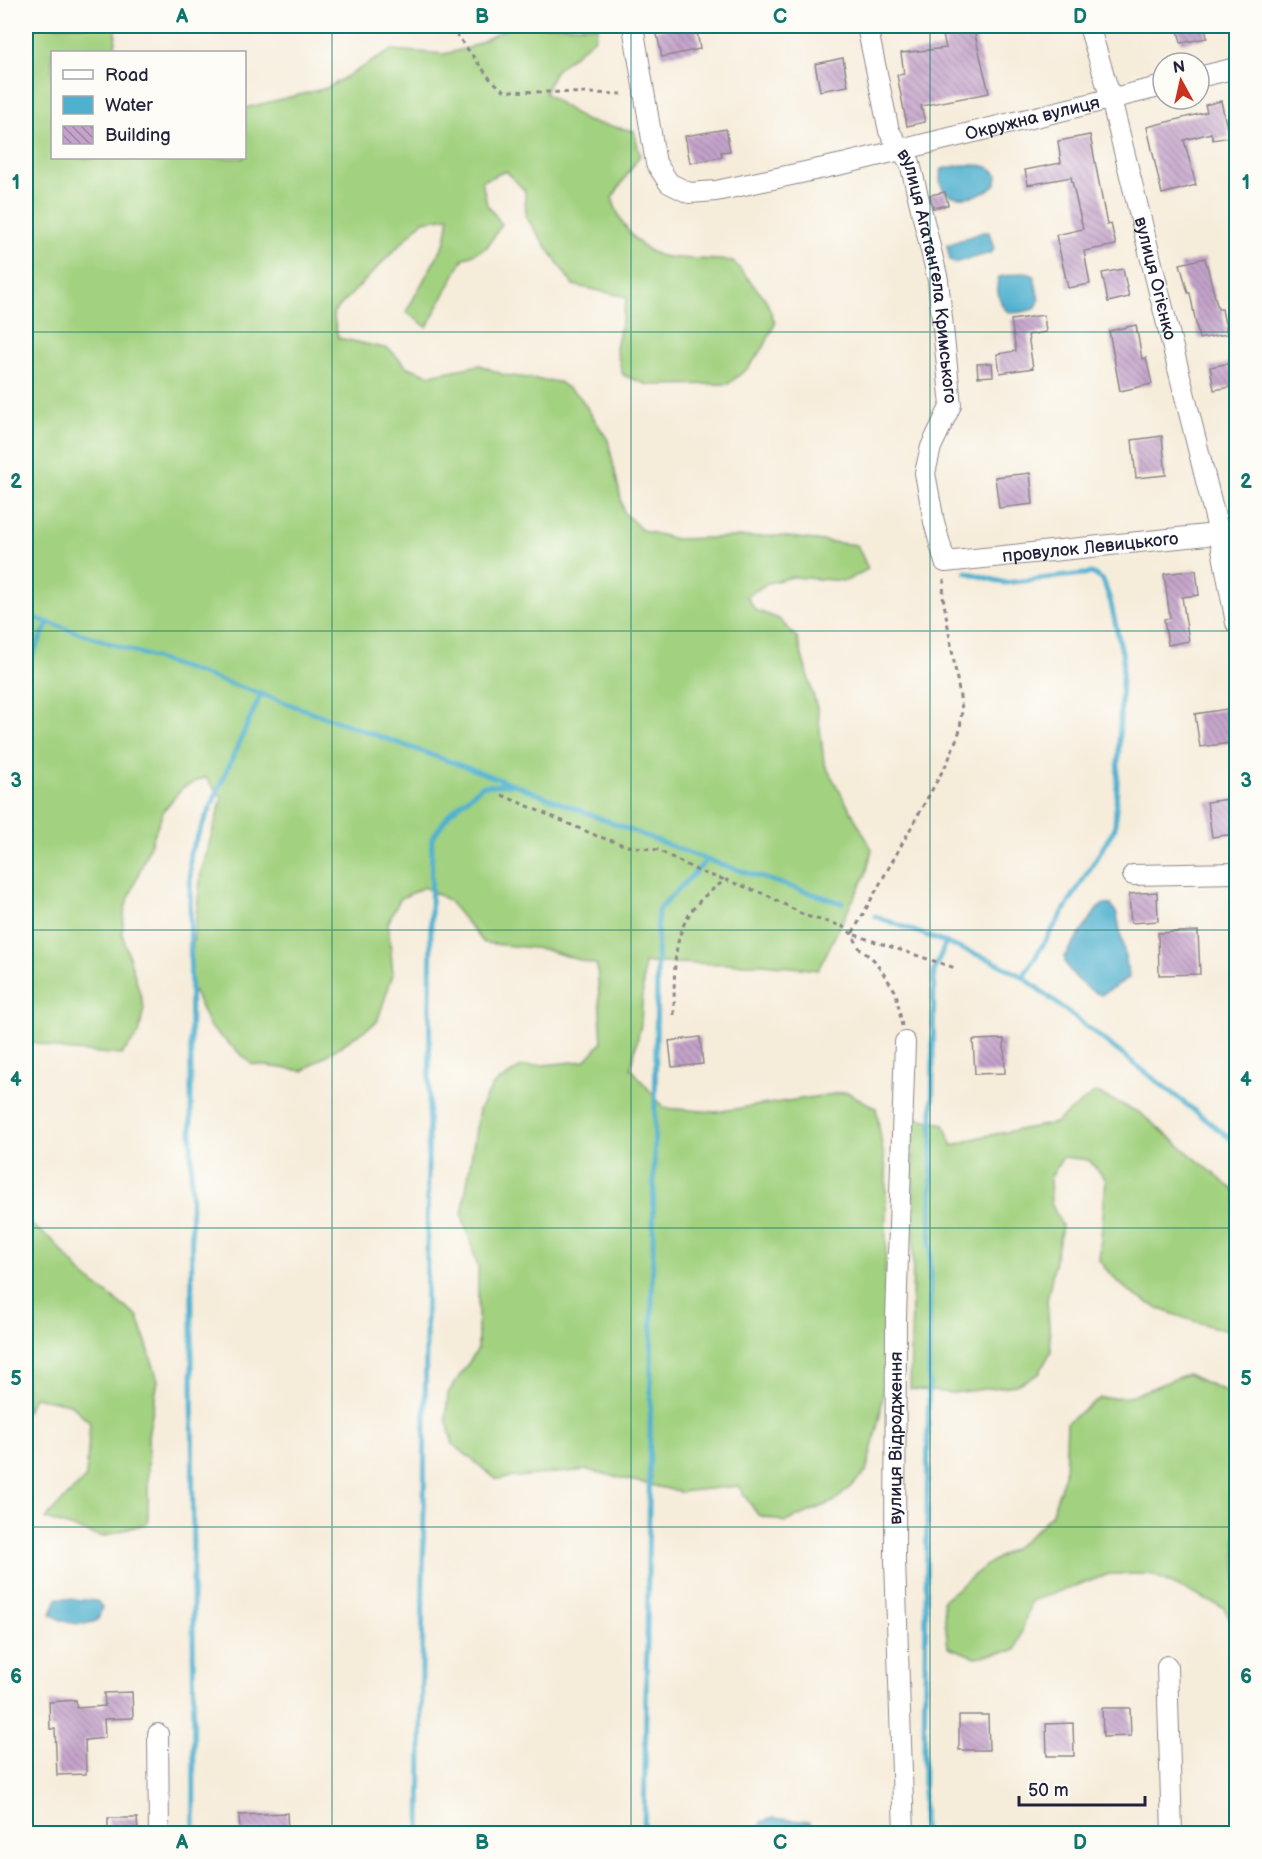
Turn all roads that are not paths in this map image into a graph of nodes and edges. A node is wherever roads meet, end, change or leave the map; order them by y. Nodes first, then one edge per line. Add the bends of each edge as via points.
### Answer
1 (633, 26) edge
2 (867, 26) edge
3 (1089, 26) edge
4 (1236, 68) edge
5 (1211, 74) edge
6 (1151, 89) edge
7 (1111, 99) junction
8 (902, 150) junction
9 (1228, 532) edge
10 (945, 562) joint
11 (1236, 623) edge
12 (1236, 873) edge
13 (1132, 875) dead end
14 (905, 1042) road end
15 (1167, 1666) dead end
16 (158, 1734) dead end
17 (159, 1833) edge
18 (903, 1833) edge
19 (1172, 1833) edge

1 - 8 street, Окружна вулиця via 656,163 669,183 689,193 716,191
2 - 8 street, вулиця Агатангела Кримського via 889,131
3 - 7 street, вулиця Огієнко
4 - 5 street
6 - 7 street, Окружна вулиця
7 - 8 street, Окружна вулиця
7 - 9 street, вулиця Огієнко
8 - 10 street, вулиця Агатангела Кримського via 910,163 938,280 948,364 951,405 931,447 925,473
9 - 10 street, провулок Левицького
9 - 11 street, вулиця Огієнко
12 - 13 street
14 - 18 street, вулиця Відродження via 896,1318 895,1560
15 - 19 street
16 - 17 street

